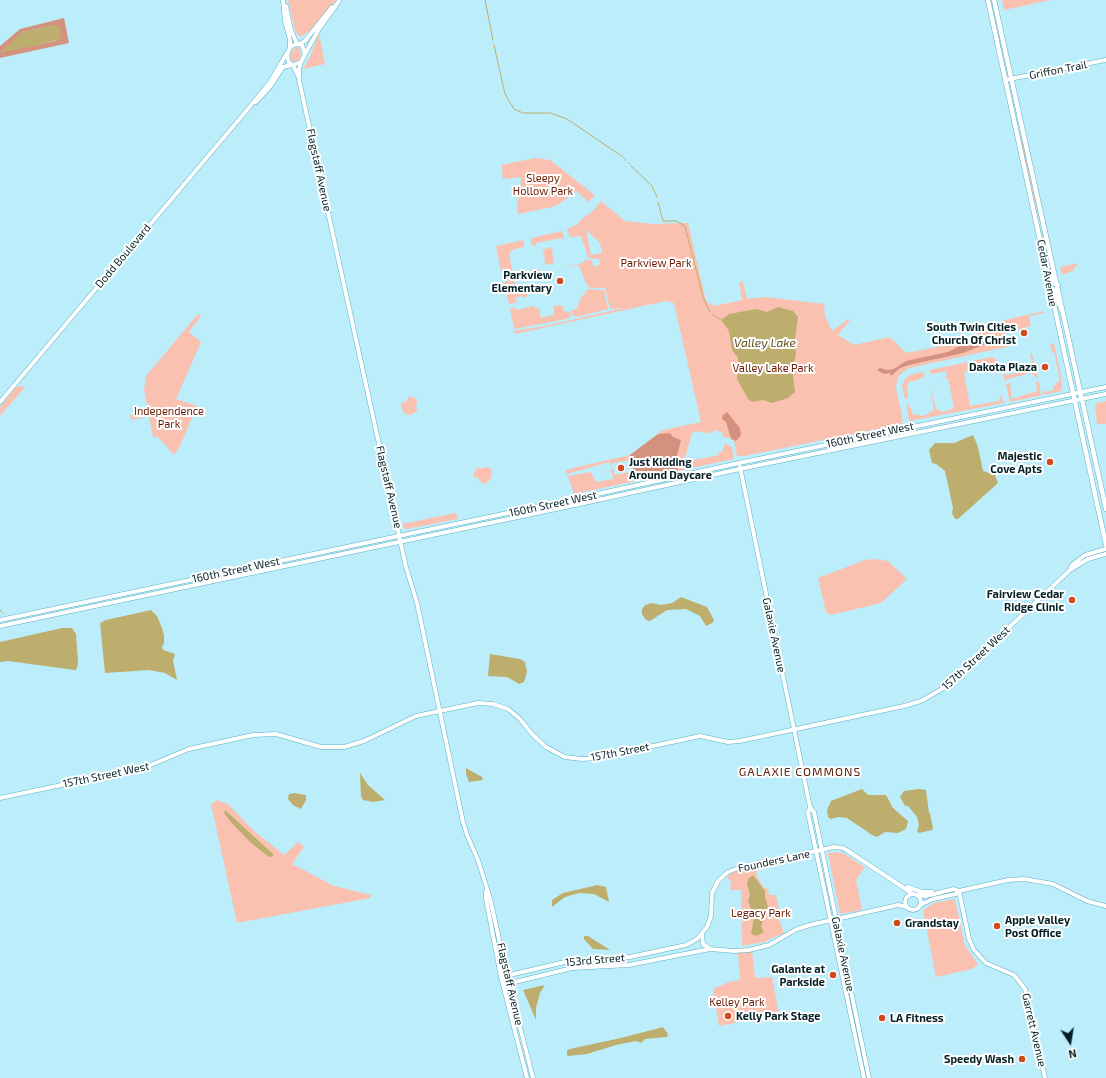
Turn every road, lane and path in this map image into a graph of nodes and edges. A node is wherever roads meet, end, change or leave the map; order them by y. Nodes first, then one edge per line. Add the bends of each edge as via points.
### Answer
1 (284, 0) edge
2 (340, 0) edge
3 (988, 0) edge
4 (994, 0) edge
5 (298, 44) junction
6 (288, 50) junction
7 (305, 54) junction
8 (1106, 60) edge
9 (301, 62) junction
10 (293, 65) junction
11 (300, 80) junction
12 (1008, 80) junction
13 (247, 110) junction
14 (1045, 264) junction
15 (1058, 285) junction
16 (1049, 286) junction
17 (1064, 314) junction
18 (1106, 387) edge
19 (1081, 392) junction
20 (1072, 394) junction
21 (1106, 394) edge
22 (1082, 399) junction
23 (1074, 401) junction
24 (0, 402) edge
25 (739, 463) junction
26 (740, 469) junction
27 (1106, 509) edge
28 (400, 536) junction
29 (401, 542) junction
30 (1106, 545) edge
31 (1106, 549) edge
32 (1106, 554) edge
33 (1070, 570) junction
34 (0, 620) edge
35 (0, 626) edge
36 (440, 711) junction
37 (794, 730) junction
38 (0, 798) edge
39 (810, 808) junction
40 (822, 850) junction
41 (816, 851) junction
42 (898, 883) junction
43 (486, 890) junction
44 (959, 891) junction
45 (938, 892) junction
46 (915, 894) junction
47 (920, 905) junction
48 (1106, 906) edge
49 (907, 907) junction
50 (836, 919) junction
51 (830, 920) junction
52 (702, 934) junction
53 (710, 949) junction
54 (507, 976) junction
55 (501, 977) junction
56 (508, 983) junction
57 (503, 985) junction
58 (527, 1078) edge
59 (533, 1078) edge
60 (864, 1078) edge
61 (869, 1078) edge
62 (1045, 1078) edge

1 - 5 street via 291,30
1 - 6 street via 290,43
2 - 5 street via 305,41
2 - 7 street via 316,33
3 - 12 main road, Cedar Avenue
4 - 12 main road, Cedar Avenue
5 - 6 street
5 - 7 street via 304,48
6 - 10 street via 288,62
6 - 13 street, Dodd Boulevard via 270,82
7 - 9 street
8 - 12 street, Griffon Trail
9 - 10 street
9 - 11 street, Flagstaff Avenue
10 - 11 street, Flagstaff Avenue
10 - 13 street, Dodd Boulevard via 284,67 266,92
11 - 28 street, Flagstaff Avenue
12 - 14 main road, Cedar Avenue
12 - 15 main road, Cedar Avenue
13 - 24 street, Dodd Boulevard
14 - 15 main road via 1053,282
14 - 16 main road, Cedar Avenue
15 - 17 main road, Cedar Avenue
16 - 17 main road via 1054,289 1059,307
16 - 20 main road, Cedar Avenue
17 - 19 main road, Cedar Avenue
18 - 19 street, 160th Street West
19 - 20 street, 160th Street West
19 - 22 main road, Cedar Avenue
20 - 23 main road, Cedar Avenue
20 - 25 street, 160th Street West
21 - 22 street, 160th Street West
22 - 23 street, 160th Street West
22 - 27 main road, Cedar Avenue
23 - 26 street, 160th Street West
23 - 30 main road, Cedar Avenue
25 - 26 street, Galaxie Avenue
25 - 28 street, 160th Street West
26 - 29 street, 160th Street West
26 - 37 street, Galaxie Avenue
28 - 29 street, Flagstaff Avenue
28 - 34 street, 160th Street West
29 - 35 street, 160th Street West
29 - 36 street, Flagstaff Avenue
31 - 33 street, 157th Street West via 1085,555 1072,565
32 - 33 street, 157th Street West via 1088,559
33 - 37 street, 157th Street West via 954,681 937,694 910,705
36 - 37 street, 157th Street via 478,703 498,705 517,715 546,747 565,757 578,759 700,736 734,742
36 - 38 street, 157th Street West via 411,718 364,741 344,746 322,746 276,734 253,735 189,749 141,768
36 - 43 street, Flagstaff Avenue via 464,829 478,860
37 - 39 street, Galaxie Avenue
39 - 40 street, Galaxie Avenue via 814,812
39 - 41 street, Galaxie Avenue via 808,813
40 - 41 street, Founders Lane
40 - 42 street, Founders Lane via 843,848
40 - 50 street, Galaxie Avenue
41 - 51 street, Galaxie Avenue
41 - 52 street, Founders Lane via 737,868 724,875 712,893 710,920
42 - 45 street, Founders Lane via 922,892
42 - 46 street, Founders Lane
43 - 54 street, Flagstaff Avenue
43 - 55 street, Flagstaff Avenue
44 - 45 street via 954,889
44 - 47 street
44 - 48 street via 1008,880 1031,879 1053,884 1086,901
44 - 62 street, Garrett Avenue via 974,950 986,963 1014,975 1025,989
45 - 46 street via 926,896
46 - 47 street via 920,898
46 - 49 street via 908,895 905,899
47 - 49 street via 914,910
49 - 50 street, 153rd Street via 898,905
50 - 51 street, 153rd Street
50 - 61 street, Galaxie Avenue
51 - 53 street, 153rd Street via 801,928 762,947 740,951
51 - 60 street, Galaxie Avenue
52 - 53 street via 703,944
52 - 54 street, 153rd Street via 686,945 665,950 630,957 565,962
53 - 56 street, 153rd Street via 630,965 566,969
54 - 55 street, 153rd Street
54 - 56 street, Flagstaff Avenue
55 - 57 street, Flagstaff Avenue
56 - 57 street, 153rd Street
56 - 59 street, Flagstaff Avenue
57 - 58 street, Flagstaff Avenue

